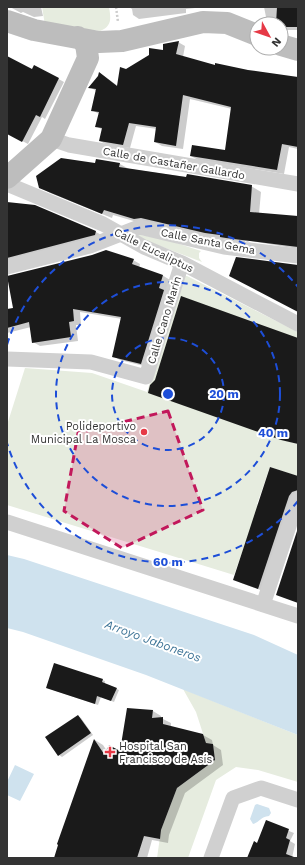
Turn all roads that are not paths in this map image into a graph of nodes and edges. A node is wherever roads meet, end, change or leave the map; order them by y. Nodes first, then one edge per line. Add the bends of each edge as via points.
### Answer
1 (7, 21) edge
2 (249, 32) edge
3 (78, 37) junction
4 (122, 41) junction
5 (73, 91) junction
6 (51, 139) junction
7 (7, 178) edge
8 (7, 184) edge
9 (298, 184) edge
10 (120, 234) junction
11 (298, 256) edge
12 (182, 263) junction
13 (7, 267) edge
14 (298, 324) edge
15 (7, 359) edge
16 (298, 499) edge
17 (295, 521) edge
18 (7, 522) edge
19 (263, 605) junction
20 (298, 616) edge
21 (298, 800) edge
22 (211, 858) edge

1 - 3 street via 34,30
2 - 4 street via 227,23 203,22
3 - 4 street via 99,42
3 - 5 street via 86,44 88,58
4 - 5 street
5 - 6 street
6 - 7 street
6 - 9 street, Calle de Castañer Gallardo via 69,145
8 - 10 street, Calle Eucaliptus
10 - 11 street, Calle Santa Gema via 139,227 224,246
10 - 12 street, Calle Eucaliptus
10 - 13 street, Calle Santa Gema via 90,246
12 - 14 street, Calle Eucaliptus
12 - 15 street, Calle Cano Marín via 146,378 91,362
16 - 17 street
17 - 19 street
18 - 19 street
19 - 20 street
21 - 22 street via 261,788 232,798

